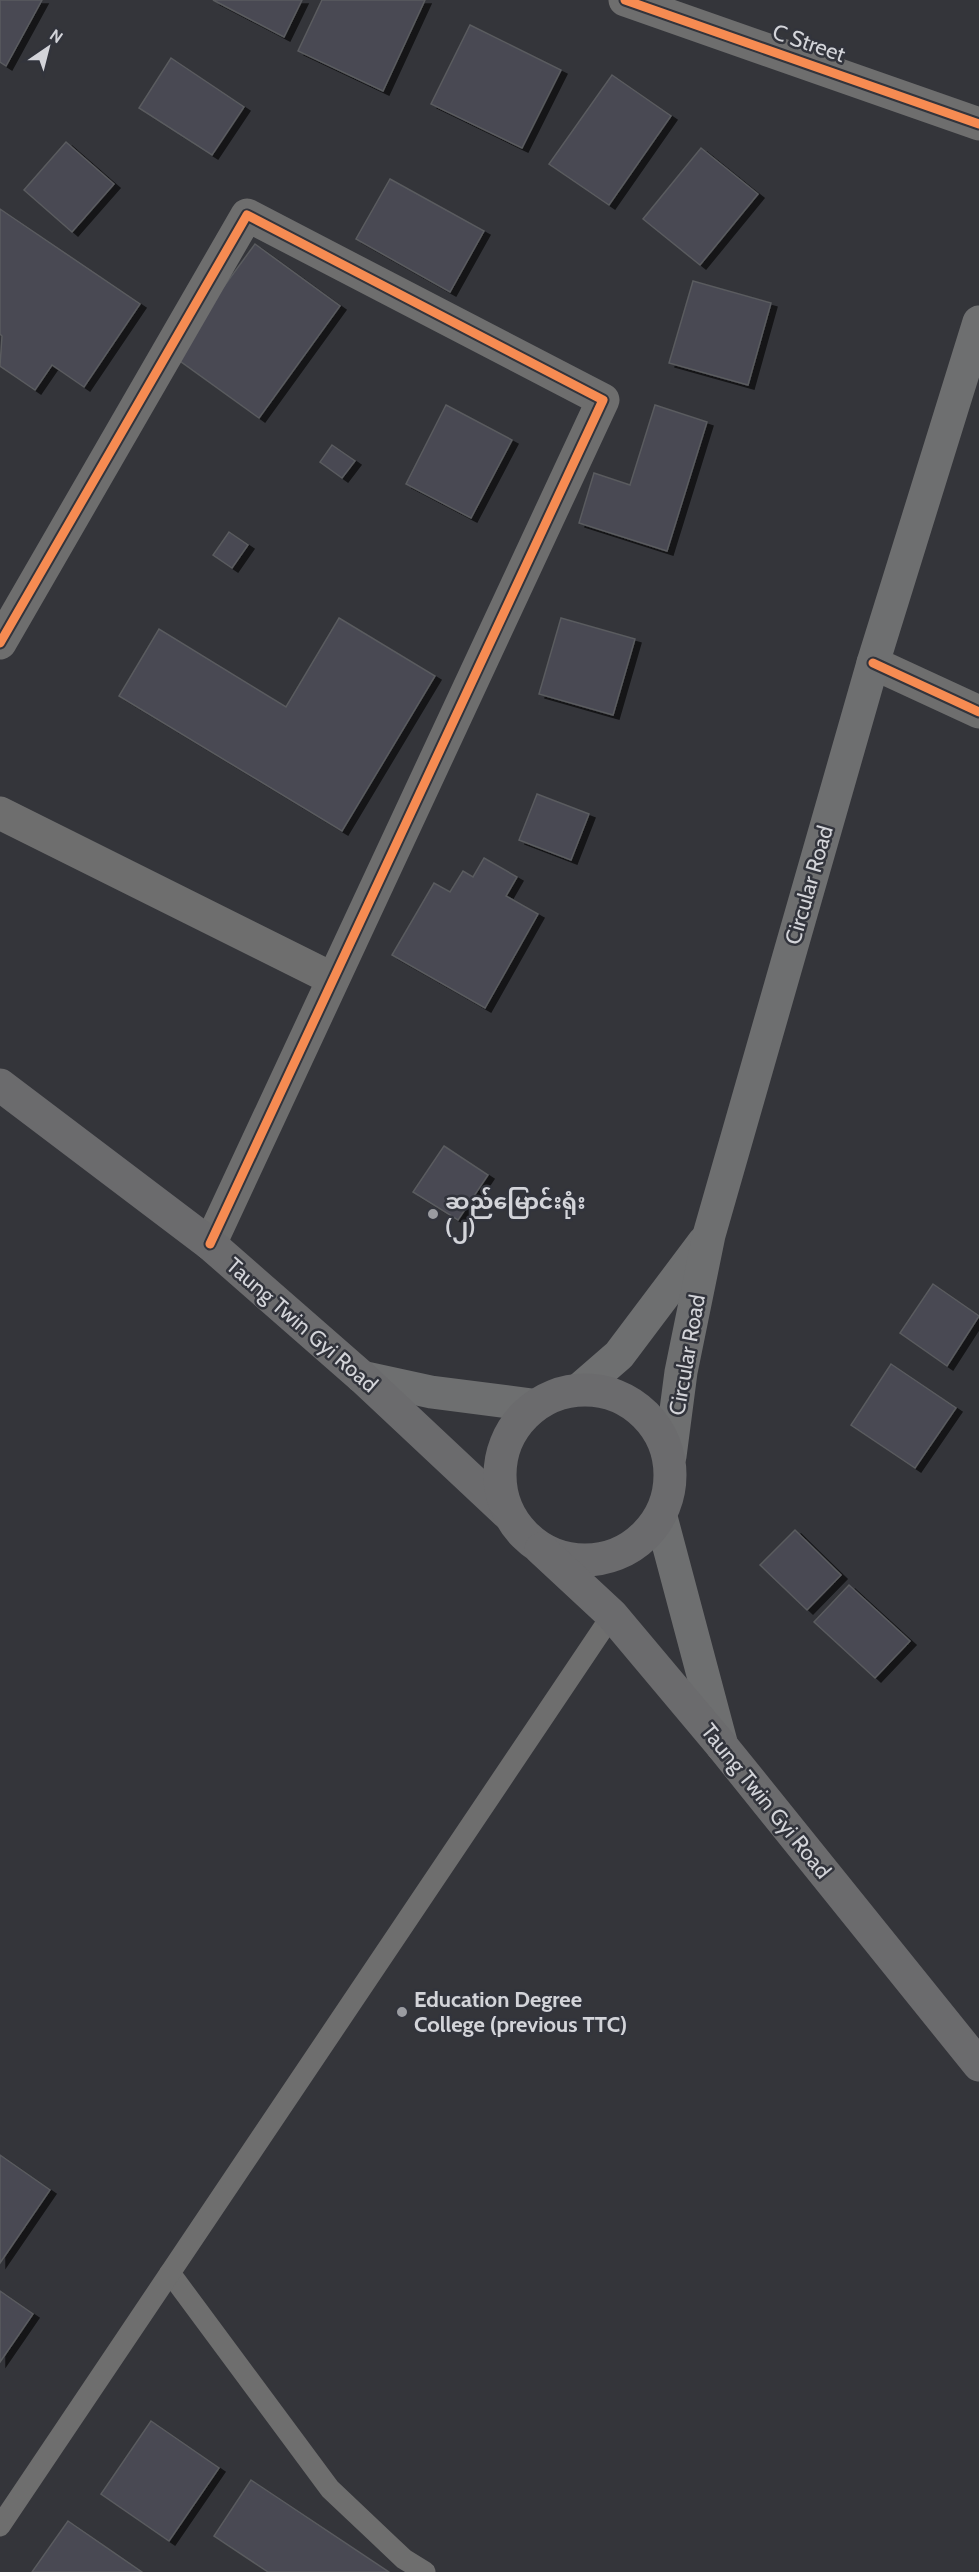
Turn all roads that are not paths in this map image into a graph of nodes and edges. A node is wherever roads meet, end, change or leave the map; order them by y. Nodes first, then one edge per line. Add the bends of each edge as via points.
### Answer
1 (625, 0) edge
2 (979, 123) edge
3 (979, 322) edge
4 (0, 644) edge
5 (873, 663) junction
6 (979, 712) edge
7 (0, 813) edge
8 (333, 980) junction
9 (0, 1084) edge
10 (709, 1235) junction
11 (210, 1244) junction
12 (362, 1377) junction
13 (581, 1388) junction
14 (532, 1405) junction
15 (670, 1456) junction
16 (507, 1513) junction
17 (662, 1517) junction
18 (541, 1549) junction
19 (612, 1615) junction
20 (722, 1746) junction
21 (979, 2065) edge
22 (170, 2273) junction
23 (0, 2526) edge
24 (425, 2572) edge

1 - 2 street, C Street
3 - 5 main road, Circular Road
4 - 8 street via 247,215 603,400
5 - 6 street
5 - 10 main road, Circular Road
7 - 8 street
8 - 11 street
9 - 11 highway, Taung Twin Gyi Road
10 - 13 main road via 619,1355
10 - 15 main road, Circular Road via 681,1372
11 - 12 highway, Taung Twin Gyi Road
12 - 14 main road via 431,1392
12 - 16 highway, Taung Twin Gyi Road
13 - 14 highway
13 - 15 highway via 621,1395 653,1420
14 - 16 highway via 507,1436 498,1474
15 - 17 highway via 671,1488
16 - 18 highway
17 - 18 highway via 630,1550 585,1562
17 - 20 main road
18 - 19 highway, Taung Twin Gyi Road
19 - 20 highway, Taung Twin Gyi Road
19 - 22 lane
20 - 21 highway, Taung Twin Gyi Road
22 - 23 lane
22 - 24 lane via 330,2489 404,2559

